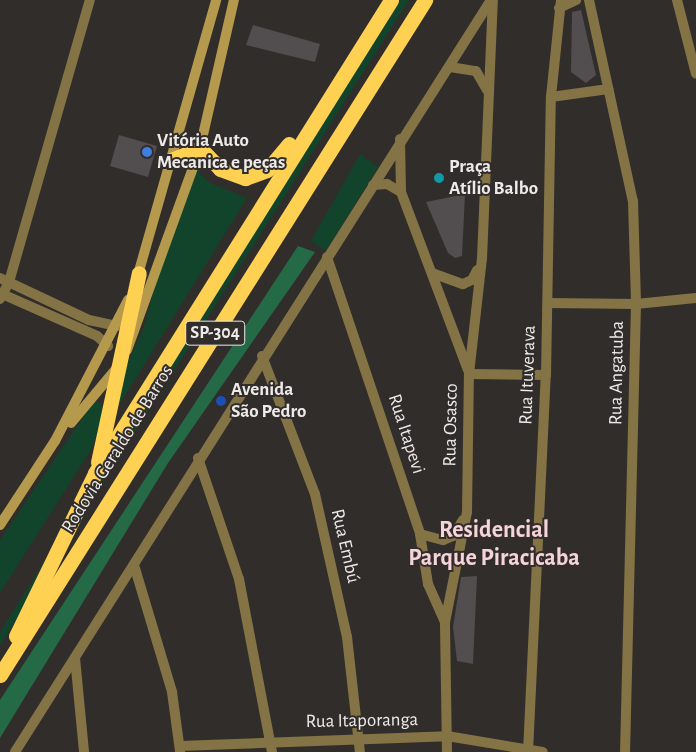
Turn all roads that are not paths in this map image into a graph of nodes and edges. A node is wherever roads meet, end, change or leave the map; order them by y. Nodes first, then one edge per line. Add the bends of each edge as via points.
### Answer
1 (90, 0) edge
2 (216, 0) edge
3 (234, 0) edge
4 (391, 0) edge
5 (425, 0) edge
6 (492, 0) edge
7 (578, 0) edge
8 (678, 0) edge
9 (560, 4) edge
10 (591, 5) edge
11 (450, 67) junction
12 (345, 72) junction
13 (696, 74) edge
14 (608, 89) junction
15 (489, 96) junction
16 (552, 97) junction
17 (400, 138) junction
18 (200, 148) junction
19 (171, 160) junction
20 (372, 185) junction
21 (401, 192) junction
22 (327, 257) junction
23 (482, 259) junction
24 (139, 273) junction
25 (432, 273) junction
26 (4, 280) edge
27 (1, 296) edge
28 (696, 298) edge
29 (548, 303) junction
30 (636, 304) junction
31 (117, 326) junction
32 (108, 346) junction
33 (262, 356) junction
34 (115, 371) junction
35 (469, 374) junction
36 (546, 375) junction
37 (56, 441) junction
38 (198, 458) junction
39 (95, 473) junction
40 (468, 512) junction
41 (0, 525) edge
42 (420, 534) junction
43 (134, 565) junction
44 (445, 622) junction
45 (75, 658) junction
46 (3, 670) edge
47 (447, 736) junction
48 (360, 738) junction
49 (273, 740) junction
50 (180, 749) edge
51 (528, 751) edge
52 (15, 752) edge
53 (84, 752) edge
54 (272, 752) edge
55 (360, 752) edge
56 (447, 752) edge
57 (543, 752) edge
58 (625, 752) edge

1 - 26 street
2 - 19 street
3 - 18 street
4 - 12 highway, Rodovia Geraldo de Barros / SP-304
5 - 46 highway, Rodovia Geraldo de Barros / SP-304
6 - 11 street
6 - 15 street, Rua Osasco
7 - 9 street
7 - 10 street
8 - 13 street
9 - 16 street, Rua Ituverava
10 - 14 street, Rua Angatuba
11 - 15 street, Rua Osasco via 481,75
11 - 17 street
12 - 18 highway via 321,95 281,155 258,176 245,178 220,169
12 - 39 highway, Rodovia Geraldo de Barros / SP-304
14 - 16 street
14 - 30 street, Rua Angatuba via 633,201
15 - 23 street, Rua Osasco
16 - 29 street, Rua Ituverava
17 - 20 street
17 - 21 street
18 - 19 highway
18 - 34 street via 131,344
19 - 24 street
20 - 21 street via 387,184
20 - 22 street
21 - 25 street
22 - 33 street
22 - 42 street, Rua Itapevi
23 - 25 street via 472,280 463,284
23 - 35 street, Rua Osasco
24 - 31 street
24 - 34 highway
25 - 35 street
26 - 27 street
26 - 31 street via 89,320
27 - 32 street via 97,336
28 - 30 street
29 - 30 street
29 - 36 street, Rua Ituverava
30 - 58 street, Rua Angatuba
31 - 32 street
32 - 37 street
33 - 38 street
33 - 48 street, Rua Embú via 315,494 346,637
34 - 37 street
34 - 39 highway
35 - 36 street
35 - 40 street, Rua Osasco
36 - 51 street, Rua Ituverava
37 - 41 street
38 - 43 street
38 - 49 street via 239,579
39 - 46 highway, Rodovia Geraldo de Barros / SP-304 via 19,627
40 - 42 street via 453,536 443,540
40 - 44 street, Rua Osasco
42 - 44 street, Rua Itapevi via 428,584
43 - 45 street
43 - 50 street via 172,692
44 - 47 street, Rua Osasco
45 - 52 street
45 - 53 street
47 - 48 street, Rua Itaporanga
47 - 51 street, Rua Itaporanga
47 - 56 street, Rua Osasco
48 - 49 street, Rua Itaporanga
48 - 55 street, Rua Embú
49 - 50 street, Rua Itaporanga
49 - 54 street
51 - 57 street, Rua Itaporanga

